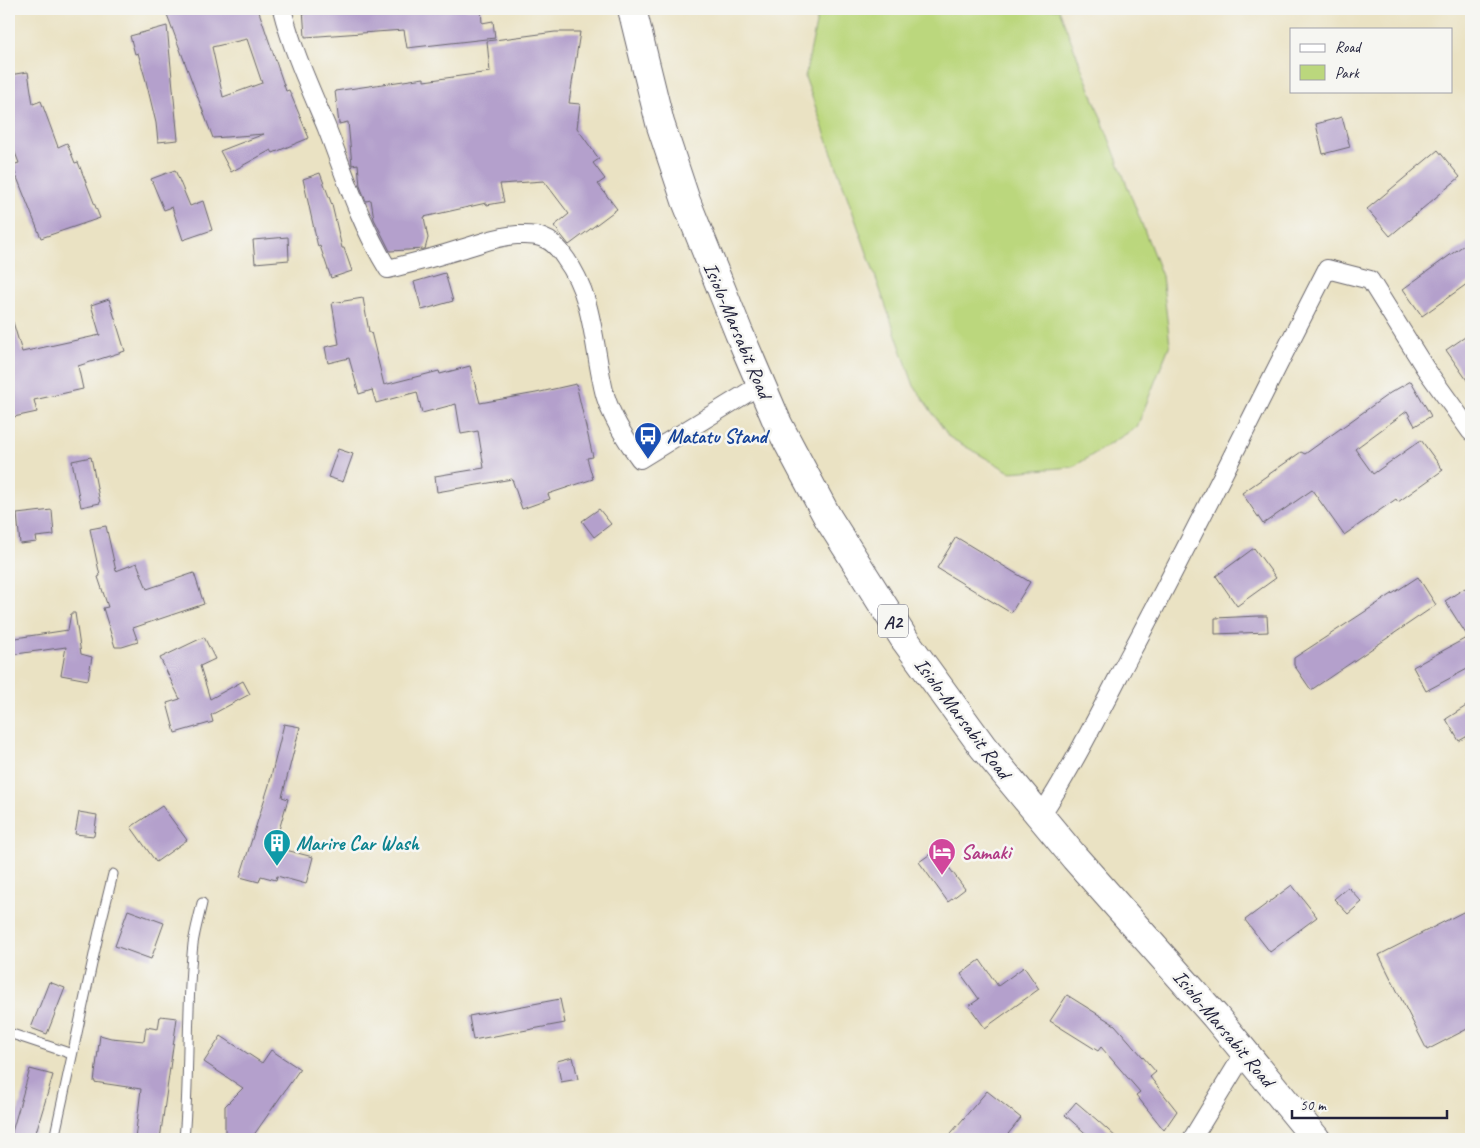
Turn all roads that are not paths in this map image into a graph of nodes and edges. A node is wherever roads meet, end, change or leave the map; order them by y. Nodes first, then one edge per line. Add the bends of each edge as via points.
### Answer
1 (282, 9) edge
2 (632, 9) edge
3 (760, 385) junction
4 (1471, 432) edge
5 (1040, 817) junction
6 (114, 874) dead end
7 (202, 903) dead end
8 (9, 1033) edge
9 (1245, 1052) junction
10 (72, 1054) junction
11 (54, 1139) edge
12 (184, 1139) edge
13 (1192, 1139) edge
14 (1316, 1139) edge

1 - 3 street via 290,38 354,202 370,240 388,269 515,235 534,235 554,245 575,271 582,286 606,397 619,428 640,459
2 - 3 highway, Isiolo-Marsabit Road / A2 via 660,123 686,201
3 - 5 highway, Isiolo-Marsabit Road / A2 via 828,518 905,640 978,740
4 - 5 street via 1425,368 1370,280 1326,270 1158,603 1083,746
5 - 9 highway, Isiolo-Marsabit Road / A2
6 - 10 lane
7 - 12 lane via 194,943 190,993
8 - 10 lane
9 - 13 street
9 - 14 highway, Isiolo-Marsabit Road / A2
10 - 11 lane

